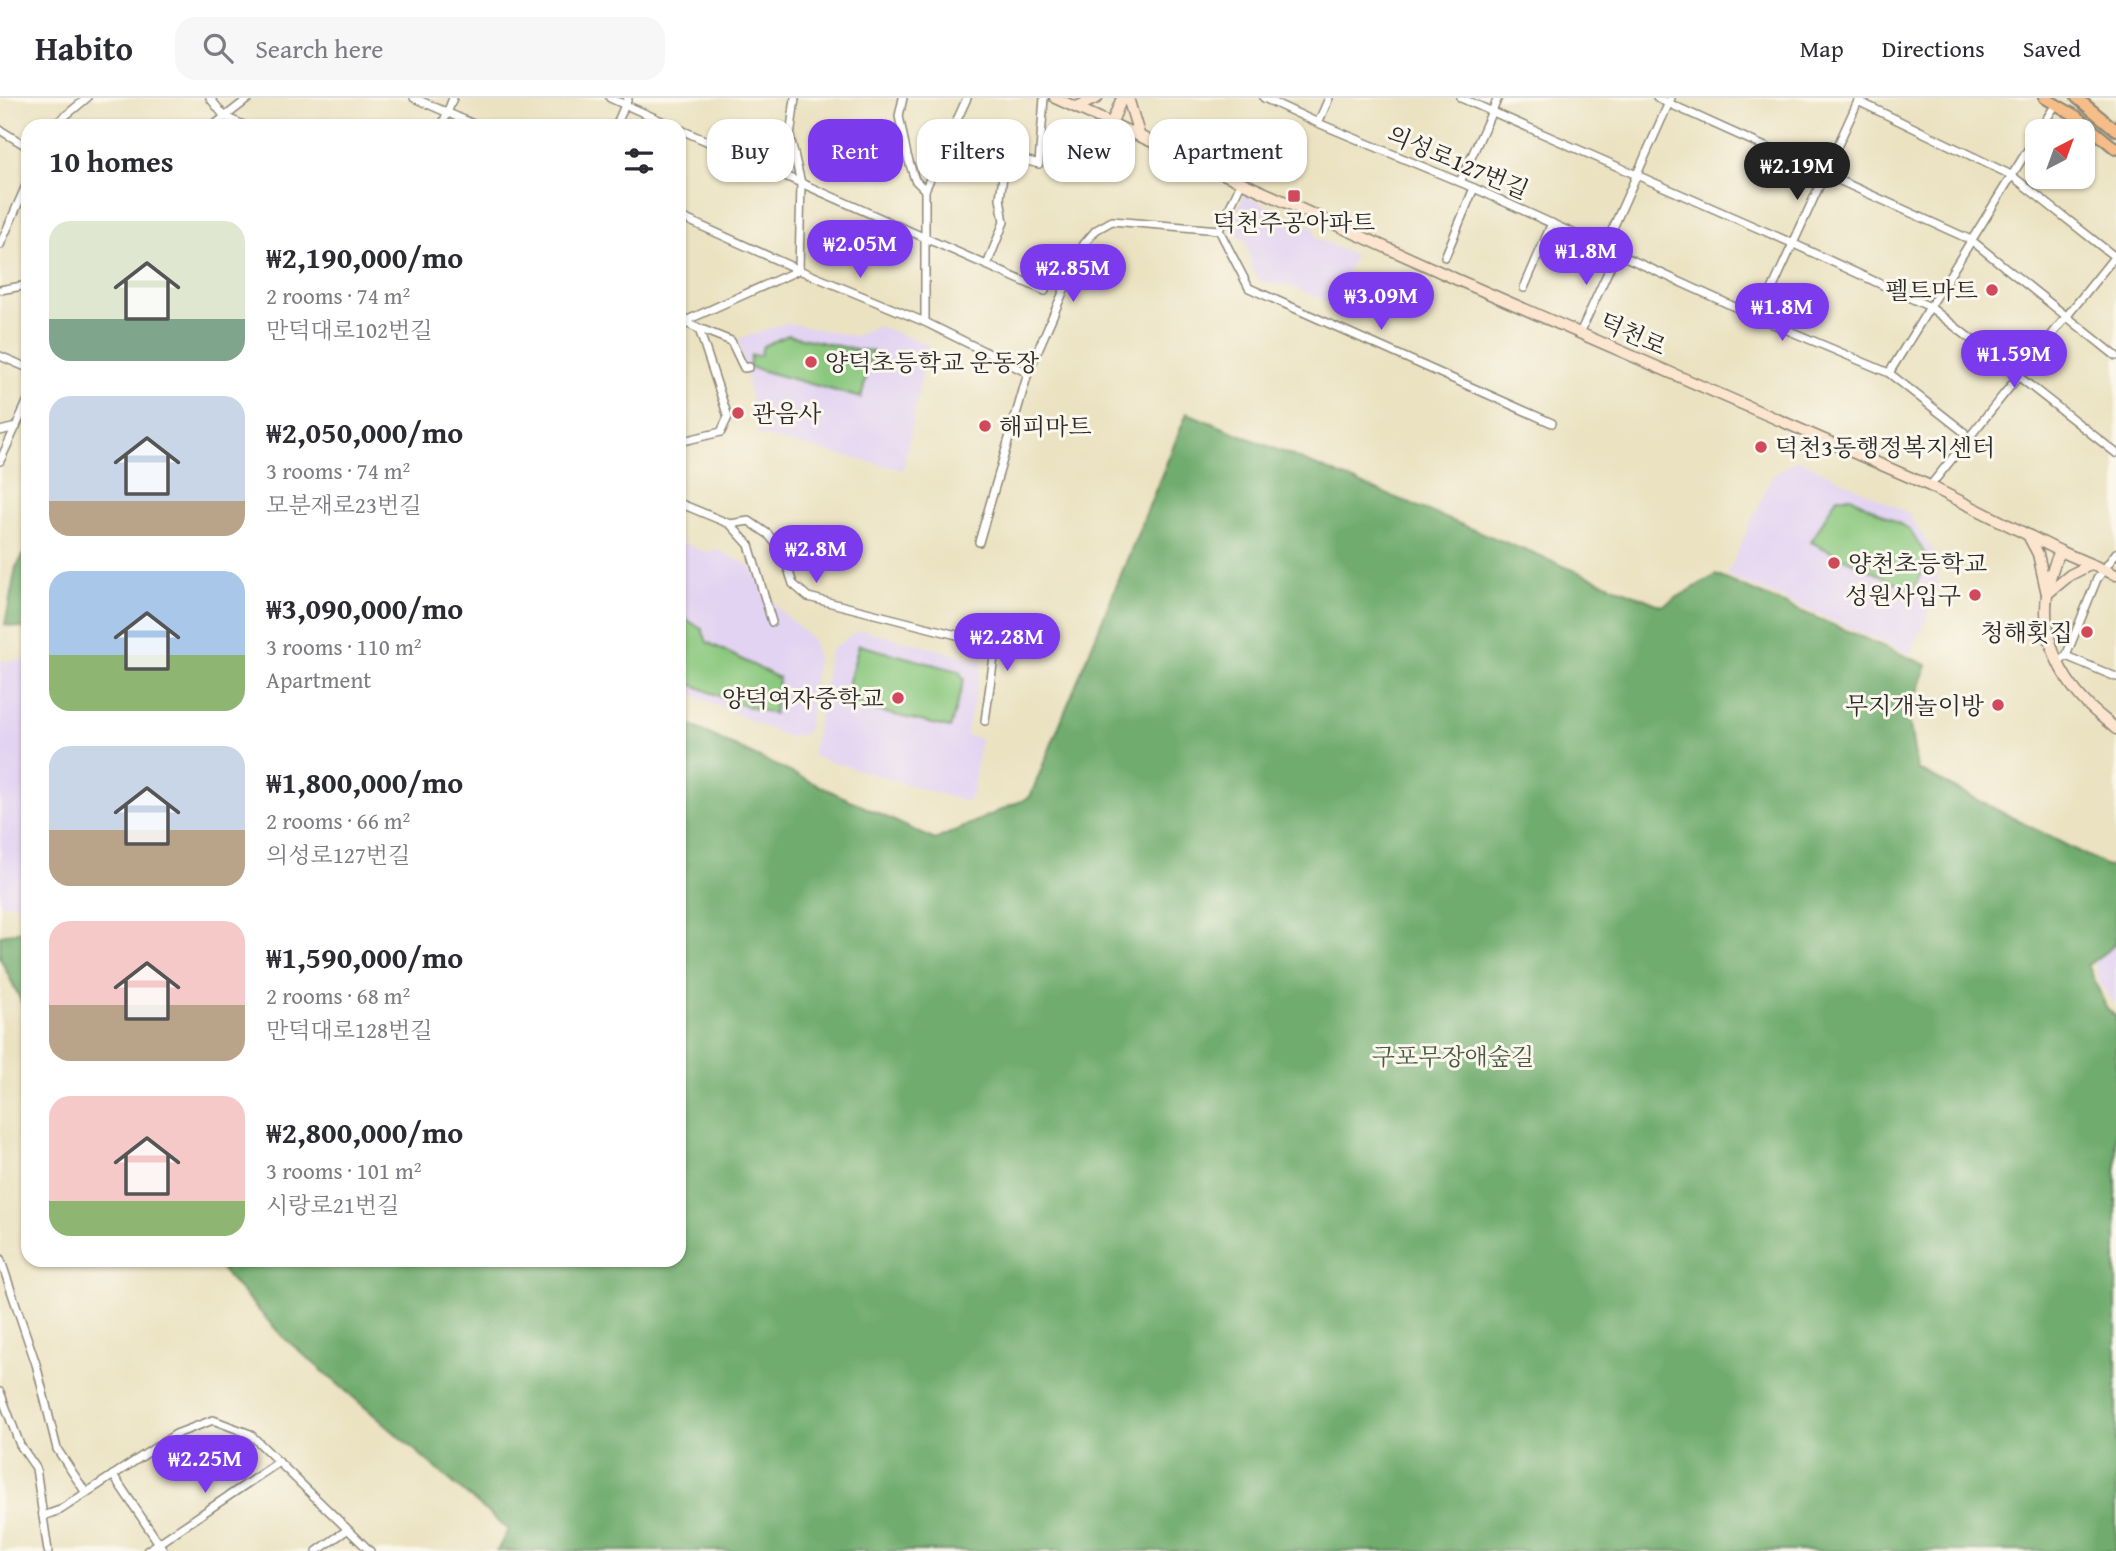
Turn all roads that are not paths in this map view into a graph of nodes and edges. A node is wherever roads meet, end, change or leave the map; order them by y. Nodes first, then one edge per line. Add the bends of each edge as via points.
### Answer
1 (87, 98) edge
2 (210, 98) edge
3 (249, 98) edge
4 (414, 98) edge
5 (453, 98) edge
6 (610, 98) edge
7 (795, 98) edge
8 (903, 98) edge
9 (967, 98) edge
10 (1044, 98) edge
11 (1055, 98) edge
12 (1097, 98) edge
13 (1122, 98) edge
14 (1128, 98) edge
15 (1264, 98) edge
16 (1329, 98) edge
17 (1461, 98) edge
18 (1498, 98) edge
19 (1657, 98) edge
20 (2045, 98) edge
21 (2077, 98) edge
22 (1859, 100) edge
23 (627, 101) edge
24 (1670, 101) edge
25 (2056, 104) junction
26 (1076, 107) junction
27 (447, 112) junction
28 (1492, 112) junction
29 (225, 117) junction
30 (62, 119) edge
31 (222, 119) edge
32 (230, 119) edge
33 (444, 119) edge
34 (462, 119) edge
35 (619, 119) edge
36 (660, 119) edge
37 (1105, 119) edge
38 (1113, 119) edge
39 (2047, 119) edge
40 (1318, 123) junction
41 (0, 130) edge
42 (2116, 130) edge
43 (686, 132) edge
44 (1135, 132) edge
45 (1139, 134) junction
46 (1149, 139) edge
47 (21, 143) edge
48 (2116, 149) edge
49 (2025, 153) edge
50 (1825, 173) junction
51 (1637, 175) junction
52 (2011, 175) junction
53 (1242, 182) edge
54 (1244, 182) edge
55 (1460, 182) junction
56 (801, 183) junction
57 (1474, 188) junction
58 (925, 190) junction
59 (21, 197) edge
60 (686, 219) edge
61 (1552, 223) junction
62 (1219, 230) junction
63 (926, 240) junction
64 (1971, 240) junction
65 (1794, 244) junction
66 (0, 246) edge
67 (1605, 246) junction
68 (1617, 252) junction
69 (2115, 256) edge
70 (1444, 257) dead end
71 (987, 265) junction
72 (799, 270) junction
73 (21, 286) edge
74 (1524, 288) dead end
75 (0, 290) edge
76 (1045, 291) dead end
77 (1930, 307) junction
78 (2067, 317) junction
79 (1759, 318) junction
80 (686, 319) edge
81 (925, 322) junction
82 (686, 323) edge
83 (686, 323) edge
84 (1580, 333) junction
85 (0, 356) edge
86 (2116, 356) edge
87 (21, 365) edge
88 (748, 367) dead end
89 (1028, 373) junction
90 (1889, 373) junction
91 (2019, 376) junction
92 (21, 416) edge
93 (1552, 423) dead end
94 (16, 427) junction
95 (0, 430) edge
96 (1966, 439) junction
97 (686, 440) edge
98 (2116, 453) edge
99 (0, 461) edge
100 (1930, 486) junction
101 (686, 506) edge
102 (730, 524) junction
103 (2028, 534) junction
104 (979, 542) dead end
105 (2060, 551) junction
106 (2116, 553) edge
107 (2090, 565) junction
108 (2103, 569) junction
109 (2116, 575) edge
110 (2047, 594) junction
111 (772, 622) dead end
112 (2063, 659) junction
113 (2116, 677) edge
114 (985, 720) dead end
115 (2116, 729) edge
116 (0, 1258) edge
117 (0, 1392) edge
118 (9, 1417) junction
119 (0, 1421) edge
120 (279, 1462) junction
121 (113, 1475) junction
122 (86, 1493) junction
123 (43, 1516) junction
124 (347, 1530) junction
125 (159, 1543) junction
126 (48, 1551) edge
127 (147, 1551) edge
128 (164, 1551) edge
129 (317, 1551) edge
130 (370, 1551) edge

1 - 30 street
2 - 29 street
3 - 29 street
4 - 27 street
5 - 27 street
6 - 23 street
7 - 56 street via 790,137
8 - 58 street via 898,116 915,180
9 - 58 street
10 - 71 street via 1039,164 1013,157 1005,162 1000,198 1004,222
11 - 26 main road, 덕천로
12 - 26 main road
13 - 38 main road
14 - 45 main road
15 - 40 street, 의성로127번길
16 - 40 street
17 - 28 street
18 - 28 street
19 - 24 street
20 - 25 main road
21 - 42 main road
22 - 50 street
22 - 52 street
23 - 35 street
23 - 36 street
24 - 50 street
24 - 51 street
25 - 39 street
25 - 48 main road
26 - 37 main road, 덕천로
27 - 33 street
27 - 34 street
28 - 51 street
28 - 55 street
29 - 31 street
29 - 32 street
40 - 55 street, 의성로127번길
41 - 47 street
43 - 56 street
44 - 45 main road, 덕천로
45 - 46 main road, 덕천로
49 - 52 street
50 - 64 street
50 - 65 street
51 - 65 street
51 - 67 street
52 - 64 street
52 - 69 street
53 - 62 street
54 - 84 main road, 덕천로
55 - 57 street, 의성로127번길
56 - 63 street
56 - 72 street
57 - 61 street, 의성로127번길
57 - 70 street
58 - 63 street
59 - 66 street
60 - 72 street
61 - 67 street, 의성로127번길
61 - 74 street
62 - 89 street via 1112,221 1096,230 1084,244
62 - 93 street via 1249,288
63 - 71 street
63 - 81 street
64 - 77 street
64 - 78 street
65 - 77 street
65 - 79 street
67 - 68 street, 의성로127번길
68 - 79 street, 의성로127번길
68 - 84 street
69 - 78 street
71 - 76 street
72 - 80 street
72 - 81 street
73 - 75 street
77 - 90 street
77 - 91 street
78 - 86 street
78 - 91 street
79 - 90 street, 의성로127번길
81 - 89 street
82 - 97 street via 699,329 728,417 721,432
83 - 88 street via 731,341 744,368
84 - 100 main road, 덕천로
85 - 87 street
89 - 104 street
90 - 96 street, 의성로127번길 via 1964,432
91 - 96 street
91 - 98 street
92 - 94 street
94 - 95 street
94 - 99 street
96 - 100 street
100 - 103 main road, 덕천로
101 - 102 street
102 - 111 street via 749,545
102 - 114 street via 749,521 768,534 783,552 793,584 808,597 984,642 995,650
103 - 105 main road, 덕천로
103 - 110 main road
105 - 107 main road, 덕천로
105 - 110 main road
106 - 108 street
107 - 108 main road, 덕천로
107 - 110 main road
108 - 109 main road, 덕천로
108 - 112 street
110 - 112 main road via 2046,630
112 - 113 street
112 - 115 main road via 2067,678 2087,704
116 - 122 street via 36,1364 57,1448
117 - 118 street
118 - 119 street
118 - 123 street via 36,1468
120 - 121 street via 250,1434 213,1420 176,1434
120 - 124 street
120 - 125 street
121 - 122 street
121 - 125 street
122 - 123 street
123 - 126 street
124 - 129 street
124 - 130 street
125 - 127 street
125 - 128 street

